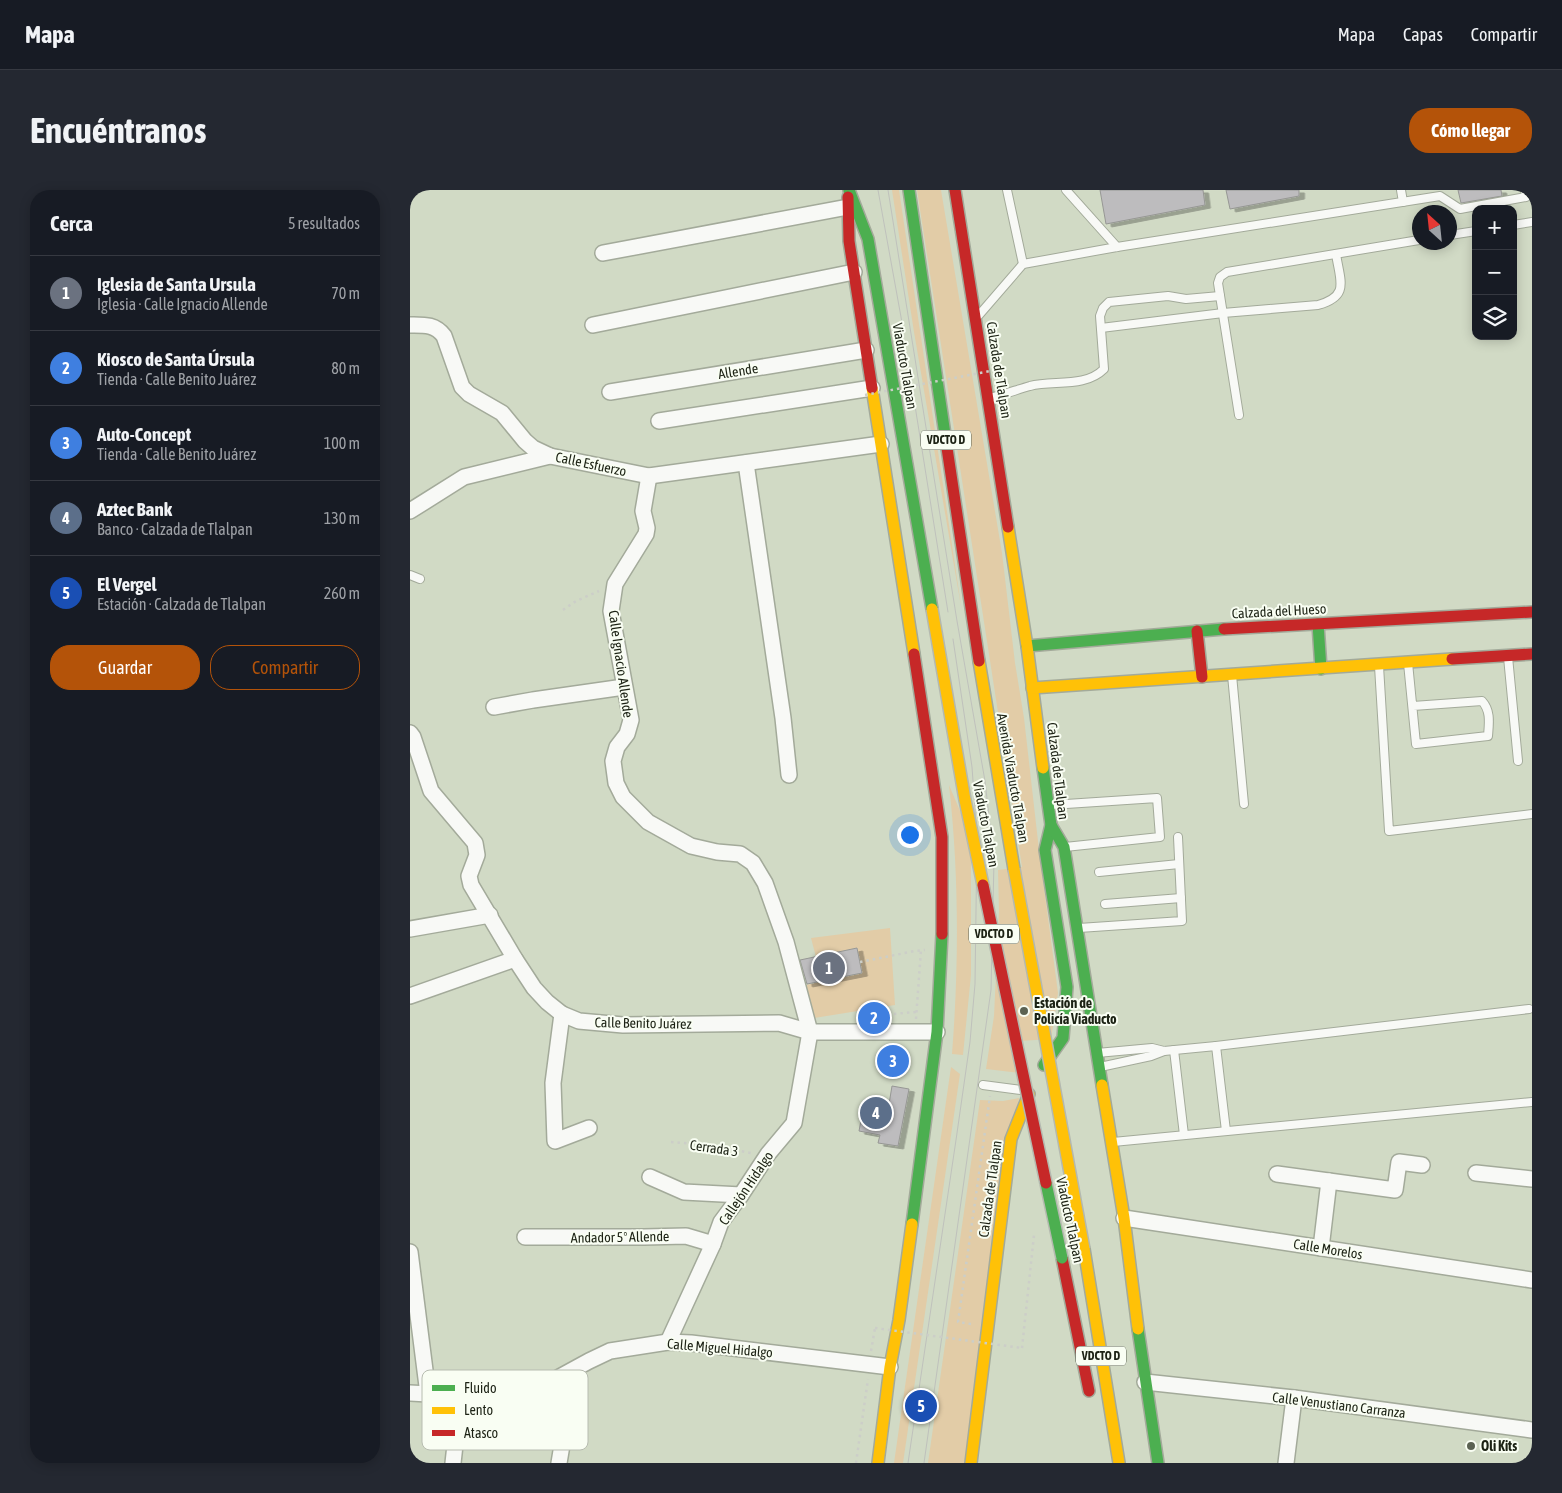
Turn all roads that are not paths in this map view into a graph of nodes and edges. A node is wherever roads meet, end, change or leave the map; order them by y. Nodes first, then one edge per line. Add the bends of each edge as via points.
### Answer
1 (849, 190) edge
2 (909, 190) edge
3 (955, 190) edge
4 (1007, 190) edge
5 (1066, 190) edge
6 (1401, 190) edge
7 (1525, 190) edge
8 (1439, 193) edge
9 (1403, 202) junction
10 (848, 207) junction
11 (1532, 222) edge
12 (1517, 224) edge
13 (1472, 232) edge
14 (1457, 234) edge
15 (1412, 241) edge
16 (1117, 248) junction
17 (604, 252) dead end
18 (1336, 254) junction
19 (1023, 264) junction
20 (854, 272) junction
21 (1220, 296) junction
22 (1223, 313) junction
23 (976, 318) junction
24 (410, 325) edge
25 (593, 325) dead end
26 (1101, 328) junction
27 (866, 350) junction
28 (868, 391) junction
29 (610, 392) dead end
30 (989, 398) junction
31 (1239, 416) dead end
32 (659, 421) dead end
33 (881, 444) junction
34 (550, 456) junction
35 (746, 463) junction
36 (649, 476) junction
37 (410, 510) edge
38 (410, 575) edge
39 (420, 578) dead end
40 (1532, 612) edge
41 (1318, 624) junction
42 (1197, 631) junction
43 (1027, 646) junction
44 (1532, 654) edge
45 (1508, 655) junction
46 (1408, 662) junction
47 (1379, 664) junction
48 (1321, 669) junction
49 (1232, 675) junction
50 (1202, 677) junction
51 (624, 687) junction
52 (1032, 688) junction
53 (983, 691) joint
54 (1413, 706) junction
55 (494, 707) dead end
56 (410, 733) edge
57 (1518, 762) dead end
58 (789, 775) dead end
59 (1244, 804) dead end
60 (1049, 805) junction
61 (1532, 814) edge
62 (1051, 825) junction
63 (1178, 837) dead end
64 (1064, 847) junction
65 (1179, 864) junction
66 (1014, 869) joint
67 (1099, 872) dead end
68 (1181, 898) junction
69 (1105, 904) dead end
70 (490, 915) junction
71 (1077, 928) junction
72 (410, 929) edge
73 (515, 960) junction
74 (410, 996) edge
75 (1529, 1008) dead end
76 (562, 1014) junction
77 (810, 1032) junction
78 (937, 1032) junction
79 (1216, 1046) junction
80 (1174, 1050) junction
81 (1164, 1051) junction
82 (1096, 1053) junction
83 (1098, 1067) junction
84 (983, 1085) dead end
85 (1030, 1091) junction
86 (1532, 1102) edge
87 (589, 1128) dead end
88 (1226, 1131) junction
89 (1184, 1135) junction
90 (1111, 1142) junction
91 (1422, 1165) dead end
92 (1476, 1173) dead end
93 (1277, 1174) dead end
94 (650, 1177) dead end
95 (1532, 1179) edge
96 (1329, 1181) junction
97 (741, 1195) junction
98 (1124, 1218) junction
99 (525, 1237) dead end
100 (713, 1244) junction
101 (1322, 1248) junction
102 (410, 1252) edge
103 (1532, 1280) edge
104 (668, 1342) junction
105 (890, 1367) junction
106 (425, 1370) edge
107 (574, 1370) edge
108 (1146, 1382) junction
109 (1090, 1398) dead end
110 (1294, 1398) junction
111 (1532, 1430) edge
112 (454, 1450) edge
113 (561, 1450) edge
114 (453, 1463) edge
115 (559, 1463) edge
116 (878, 1463) edge
117 (971, 1463) edge
118 (1119, 1463) edge
119 (1158, 1463) edge
120 (1286, 1463) edge

1 - 10 main road
1 - 109 main road, Viaducto Tlalpan / VDCTO D, bridge via 868,239 965,800
2 - 53 main road, Viaducto Tlalpan / VDCTO D
3 - 23 main road, Calzada de Tlalpan
4 - 19 lane
5 - 16 lane
6 - 9 lane
7 - 8 lane via 1526,197 1460,209
8 - 9 lane
9 - 16 lane
10 - 17 street
10 - 20 main road
11 - 12 lane
13 - 14 lane
15 - 18 lane
16 - 19 lane
18 - 21 lane via 1227,272 1218,283
18 - 22 lane via 1341,286 1338,296 1330,301 1318,305
19 - 23 lane
20 - 25 street
20 - 27 main road
21 - 22 lane
21 - 26 lane via 1186,299 1168,296 1109,302 1100,316
22 - 26 lane
22 - 31 lane
23 - 30 main road, Calzada de Tlalpan
24 - 34 street, Calle Esfuerzo via 440,330 462,387 502,413 525,442
26 - 30 lane via 1104,369 1098,374 1081,380 1031,386
27 - 28 main road
27 - 29 street, Allende
28 - 32 street
28 - 33 main road
30 - 43 main road, Calzada de Tlalpan
33 - 35 street, Calle Esfuerzo
33 - 78 main road via 942,837 942,950
34 - 36 street, Calle Esfuerzo
34 - 37 street via 464,477
35 - 36 street, Calle Esfuerzo
35 - 58 street
36 - 51 street, Calle Ignacio Allende via 643,511 646,534 615,584 611,612
38 - 39 lane
40 - 41 main road, Calzada del Hueso
41 - 42 main road, Calzada del Hueso
41 - 48 main road
42 - 43 main road, Calzada del Hueso
42 - 50 main road
43 - 52 main road, Calzada de Tlalpan
44 - 45 main road
45 - 46 main road
45 - 57 lane
46 - 47 main road
46 - 54 lane
47 - 48 main road
47 - 61 lane via 1389,831
48 - 49 main road
49 - 50 main road
49 - 59 lane
50 - 52 main road
51 - 55 street
51 - 77 street, Calle Ignacio Allende via 631,720 613,762 616,783 624,797 648,822 691,846 740,854 753,863 765,883 786,942
52 - 60 main road, Calzada de Tlalpan
53 - 66 main road, Avenida Viaducto Tlalpan / VDCTO D
54 - 54 lane via 1416,744 1488,736 1489,712 1482,701
56 - 70 street, Calle Benito Juárez via 432,792 475,842 477,855 469,876 471,885
60 - 62 main road, Calzada de Tlalpan
60 - 64 lane via 1157,798 1160,837
62 - 64 main road
62 - 85 main road, Calzada de Tlalpan via 1046,850 1067,987 1063,1038
63 - 65 lane
64 - 71 main road
65 - 67 lane
65 - 68 lane
66 - 118 main road, Viaducto Tlalpan / VDCTO D, bridge via 1084,1249
68 - 69 lane
68 - 71 lane via 1182,921
70 - 72 street
70 - 73 street, Calle Benito Juárez
71 - 82 main road
73 - 74 street
73 - 76 street, Calle Benito Juárez via 534,988
75 - 79 lane
76 - 77 street, Calle Benito Juárez via 579,1021 623,1025 779,1024
76 - 87 street via 553,1083 555,1141
77 - 78 street, Calle Benito Juárez
77 - 97 street, Callejón Hidalgo via 794,1123 768,1154
78 - 105 main road
79 - 80 lane
79 - 88 lane
80 - 81 lane
80 - 89 lane
81 - 82 lane via 1152,1048
81 - 83 lane
82 - 83 main road
83 - 90 main road
84 - 85 lane
85 - 117 main road, Calzada de Tlalpan via 1011,1139
86 - 88 lane
88 - 89 lane
89 - 90 lane
90 - 98 main road
91 - 96 street via 1399,1162 1394,1190
92 - 95 street
93 - 96 street
94 - 97 street via 684,1192
96 - 101 street
97 - 100 street, Callejón Hidalgo via 721,1222
98 - 101 street, Calle Morelos
98 - 108 main road
99 - 100 street, Andador 5º Allende via 686,1236
100 - 104 street, Callejón Hidalgo
101 - 103 street, Calle Morelos
102 - 106 street
104 - 105 street, Calle Miguel Hidalgo
104 - 107 street, Calle Miguel Hidalgo via 610,1351
105 - 116 main road
108 - 110 street, Calle Venustiano Carranza
108 - 119 main road
110 - 111 street, Calle Venustiano Carranza
110 - 120 street
112 - 114 street
113 - 115 street

